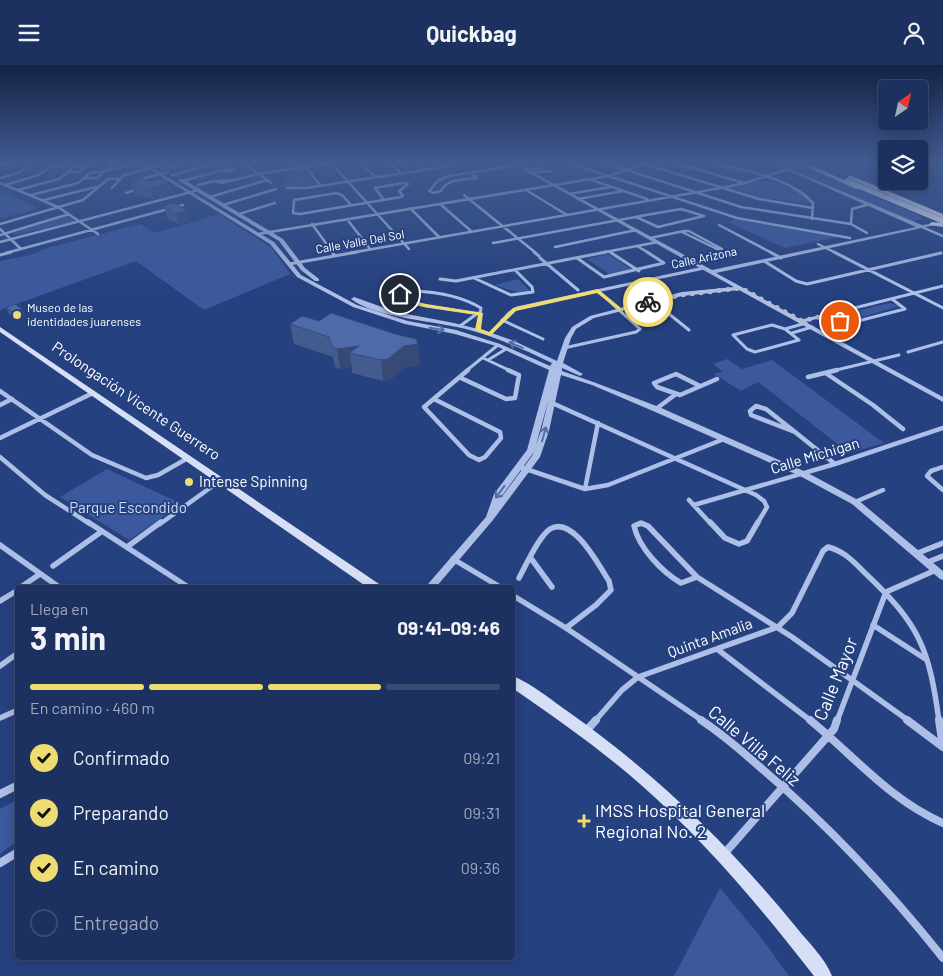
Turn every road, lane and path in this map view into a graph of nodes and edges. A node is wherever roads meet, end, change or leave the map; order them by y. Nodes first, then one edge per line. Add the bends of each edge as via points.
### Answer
1 (148, 204) edge
2 (440, 204) edge
3 (52, 205) edge
4 (66, 205) edge
5 (146, 205) edge
6 (183, 205) dead end
7 (210, 205) edge
8 (223, 205) edge
9 (269, 205) edge
10 (294, 205) edge
11 (351, 205) joint
12 (355, 205) edge
13 (370, 205) edge
14 (436, 205) edge
15 (476, 205) edge
16 (550, 205) edge
17 (588, 205) edge
18 (623, 205) edge
19 (694, 205) edge
20 (738, 205) edge
21 (792, 205) edge
22 (813, 205) edge
23 (868, 205) edge
24 (871, 205) edge
25 (897, 205) edge
26 (903, 205) edge
27 (910, 205) edge
28 (58, 207) junction
29 (410, 208) junction
30 (813, 208) junction
31 (230, 209) junction
32 (597, 209) junction
33 (756, 210) junction
34 (159, 212) junction
35 (222, 212) junction
36 (378, 213) junction
37 (69, 214) junction
38 (239, 214) junction
39 (567, 215) junction
40 (638, 217) junction
41 (347, 219) junction
42 (812, 219) junction
43 (81, 221) junction
44 (617, 221) junction
45 (752, 221) junction
46 (930, 221) junction
47 (942, 221) edge
48 (914, 223) junction
49 (0, 224) edge
50 (312, 224) junction
51 (851, 224) junction
52 (719, 225) dead end
53 (502, 226) junction
54 (922, 227) junction
55 (0, 229) edge
56 (636, 230) junction
57 (94, 231) junction
58 (268, 231) junction
59 (471, 231) junction
60 (682, 232) junction
61 (867, 233) junction
62 (6, 234) junction
63 (98, 234) dead end
64 (258, 234) junction
65 (0, 235) edge
66 (943, 236) edge
67 (439, 237) junction
68 (650, 238) junction
69 (850, 238) junction
70 (12, 239) junction
71 (518, 239) junction
72 (0, 242) edge
73 (658, 242) junction
74 (404, 243) junction
75 (493, 243) dead end
76 (818, 244) junction
77 (637, 246) junction
78 (555, 247) dead end
79 (826, 248) junction
80 (21, 249) junction
81 (370, 249) junction
82 (409, 249) dead end
83 (609, 252) junction
84 (941, 253) dead end
85 (773, 254) junction
86 (0, 255) edge
87 (335, 256) junction
88 (577, 258) junction
89 (781, 258) junction
90 (764, 261) junction
91 (299, 262) junction
92 (289, 264) junction
93 (547, 264) junction
94 (704, 268) junction
95 (515, 270) junction
96 (869, 270) junction
97 (639, 271) junction
98 (711, 272) junction
99 (307, 274) junction
100 (299, 276) junction
101 (474, 278) junction
102 (440, 279) dead end
103 (943, 286) edge
104 (741, 288) junction
105 (936, 288) junction
106 (578, 290) dead end
107 (598, 291) junction
108 (943, 291) edge
109 (913, 293) junction
110 (892, 299) junction
111 (653, 301) junction
112 (943, 308) edge
113 (620, 310) junction
114 (480, 313) junction
115 (828, 315) junction
116 (412, 318) junction
117 (502, 320) junction
118 (804, 322) junction
119 (407, 323) junction
120 (460, 326) junction
121 (812, 327) junction
122 (0, 329) edge
123 (784, 329) junction
124 (478, 330) junction
125 (689, 330) dead end
126 (792, 333) junction
127 (490, 334) junction
128 (543, 339) dead end
129 (943, 342) edge
130 (498, 345) junction
131 (564, 348) junction
132 (506, 349) junction
133 (908, 352) dead end
134 (899, 355) dead end
135 (544, 357) junction
136 (485, 359) junction
137 (873, 361) junction
138 (537, 362) junction
139 (558, 365) junction
140 (827, 374) junction
141 (461, 377) junction
142 (808, 377) dead end
143 (717, 379) dead end
144 (700, 387) junction
145 (0, 391) edge
146 (94, 393) junction
147 (676, 394) junction
148 (12, 399) junction
149 (434, 399) junction
150 (943, 400) edge
151 (549, 402) junction
152 (0, 405) edge
153 (656, 409) junction
154 (40, 419) junction
155 (598, 423) junction
156 (943, 428) edge
157 (903, 429) dead end
158 (795, 432) junction
159 (0, 438) edge
160 (724, 439) junction
161 (0, 457) edge
162 (188, 458) junction
163 (676, 458) junction
164 (836, 464) junction
165 (943, 467) edge
166 (524, 468) junction
167 (803, 474) junction
168 (221, 480) junction
169 (584, 489) junction
170 (745, 490) junction
171 (883, 490) dead end
172 (943, 490) edge
173 (689, 500) dead end
174 (855, 502) junction
175 (694, 505) junction
176 (101, 532) junction
177 (943, 543) edge
178 (0, 545) edge
179 (127, 547) junction
180 (918, 553) junction
181 (943, 556) edge
182 (530, 557) junction
183 (453, 559) junction
184 (928, 562) junction
185 (54, 566) dead end
186 (940, 573) edge
187 (40, 575) junction
188 (697, 577) junction
189 (519, 578) dead end
190 (24, 585) edge
191 (56, 585) edge
192 (185, 585) edge
193 (372, 585) edge
194 (433, 585) edge
195 (497, 585) edge
196 (552, 587) dead end
197 (15, 592) edge
198 (886, 592) junction
199 (515, 597) edge
200 (0, 601) edge
201 (873, 625) junction
202 (778, 627) junction
203 (566, 628) junction
204 (717, 649) junction
205 (15, 655) edge
206 (927, 660) junction
207 (0, 666) edge
208 (638, 677) junction
209 (853, 679) junction
210 (515, 683) edge
211 (15, 711) edge
212 (0, 718) edge
213 (585, 732) junction
214 (828, 736) junction
215 (943, 747) edge
216 (15, 786) edge
217 (783, 788) junction
218 (0, 794) edge
219 (943, 823) edge
220 (15, 854) edge
221 (723, 855) junction
222 (0, 863) edge
223 (942, 954) edge
224 (824, 976) edge

1 - 34 street
2 - 59 street
3 - 28 street
4 - 28 street
5 - 43 street
6 - 34 street
7 - 35 street
8 - 31 street
9 - 38 street
10 - 11 street via 293,213
11 - 12 street
13 - 36 street
14 - 29 street
15 - 53 street
16 - 39 street
17 - 32 street
18 - 32 street, Calle Valle Del Sol
19 - 45 street
20 - 33 street
21 - 30 street
22 - 30 street
23 - 51 street via 852,209
24 - 48 street
25 - 46 highway
26 - 47 highway, bridge
27 - 47 highway
28 - 37 street
28 - 49 street
29 - 36 street
29 - 67 street
30 - 42 street
31 - 35 street
31 - 38 street
32 - 39 street, Calle Valle Del Sol
32 - 44 street
33 - 42 street
33 - 45 street
34 - 57 street
35 - 64 street
36 - 41 street
36 - 74 street
37 - 43 street
37 - 62 street
38 - 58 street
39 - 53 street, Calle Valle Del Sol
40 - 40 street via 679,209 704,216 659,227
40 - 44 street
41 - 50 street
41 - 81 street
42 - 51 street
43 - 57 street
43 - 70 street
44 - 56 street
44 - 71 street
45 - 69 street
46 - 47 highway
46 - 48 street, Calle Arizona
46 - 54 street, Calle Arizona
48 - 54 street
48 - 61 street, Calle Arizona
50 - 58 street
50 - 87 street
51 - 61 street
52 - 85 street
53 - 59 street, Calle Valle Del Sol
53 - 71 street
54 - 66 street
54 - 79 street, Calle Arizona
55 - 62 street
56 - 68 street
56 - 78 street
57 - 63 street
57 - 80 street
58 - 64 street
58 - 91 street via 284,242
59 - 67 street, Calle Valle Del Sol
60 - 60 street via 718,249 722,249 691,232
60 - 68 street
61 - 69 street, Calle Arizona
62 - 65 street
62 - 70 street
64 - 92 street via 277,248
67 - 74 street, Calle Valle Del Sol
68 - 73 street
69 - 76 street, Calle Arizona
70 - 72 street
70 - 80 street
71 - 75 street
71 - 93 street
73 - 77 street
73 - 94 street
74 - 81 street, Calle Valle Del Sol
74 - 82 street
76 - 79 street
76 - 85 street, Calle Arizona
77 - 83 street
77 - 97 street via 665,263
79 - 89 street, Calle Arizona
79 - 96 street
80 - 86 street
81 - 87 street, Calle Valle Del Sol
83 - 88 street
83 - 97 street
84 - 96 street
85 - 89 street
85 - 94 street, Calle Arizona
87 - 91 street, Calle Valle Del Sol
88 - 93 street
88 - 97 street via 607,277
89 - 90 street, Calle Arizona
90 - 96 street via 796,281 807,284
90 - 98 street, Calle Arizona
91 - 92 street, Calle Valle Del Sol
91 - 99 street
92 - 100 street
93 - 95 street
93 - 106 street
94 - 98 street
94 - 107 street, Calle Arizona
95 - 101 street
95 - 101 street via 533,292 511,295
96 - 109 street
98 - 104 street
99 - 100 street
99 - 116 street via 369,305
100 - 119 street via 362,309
101 - 102 street via 453,282
103 - 105 street
104 - 111 street
104 - 118 street
105 - 108 street
105 - 109 street
107 - 113 street
107 - 117 street, Calle Arizona via 517,309
109 - 110 street
109 - 112 street
110 - 115 street
110 - 115 street via 905,309 850,323
111 - 113 street
111 - 125 street
113 - 131 street via 592,317 577,325
113 - 131 street via 640,329
114 - 114 street via 481,308 477,305 453,296 413,291 398,296 426,306
114 - 120 street
114 - 124 street
115 - 118 street
116 - 119 street
116 - 120 street
117 - 127 street, Calle Arizona
117 - 128 street
118 - 121 street
118 - 123 street
119 -> 130 street via 456,332
120 - 124 street
121 - 126 street
121 - 137 street
122 - 146 main road, Prolongación Vicente Guerrero
123 - 126 street
123 - 126 street via 772,325 733,335 747,349 755,352 798,341
124 - 127 street
135 -> 127 street
129 - 133 street
130 - 132 street
130 - 136 street
131 - 139 street
132 - 136 street
132 - 138 street
134 - 137 street
135 - 138 street
135 - 139 street
136 - 141 street
136 - 141 street via 519,375 515,397 506,399
137 - 140 street
137 - 150 street
138 - 139 street
139 - 151 street
139 - 153 street via 594,384
140 - 142 street
140 - 157 street
141 - 149 street
143 - 144 street
144 - 147 street via 684,395
144 - 147 street via 676,374 654,383
145 - 148 street
146 - 154 street
146 - 162 main road, Prolongación Vicente Guerrero
147 - 153 street
148 - 152 street
148 - 154 street
149 - 149 street via 424,407 469,455 479,460 501,438 502,434
151 - 155 street
151 - 166 street via 541,447
153 - 160 street
154 - 159 street
154 - 162 street via 99,459 146,478
155 - 163 street
155 - 169 street
156 - 164 street, Calle Míchigan
158 - 158 street via 766,409 756,406 750,411 753,416
158 - 164 street
160 - 163 street
160 - 167 street
161 - 176 street via 45,495
162 - 168 main road, Prolongación Vicente Guerrero
163 - 169 street via 608,485
163 - 170 street
164 - 167 street, Calle Míchigan
165 - 172 street via 927,476
166 - 169 street
166 - 183 street via 490,518
167 - 170 street, Calle Míchigan
167 - 174 street
168 - 179 street
168 - 193 main road, Prolongación Vicente Guerrero
170 - 175 street, Calle Míchigan
170 - 175 street via 767,504 758,524 743,544 725,538
171 - 174 street
173 - 175 street
174 - 180 street
176 - 179 street
176 - 185 street
177 - 180 street
178 - 187 street
179 - 192 street
180 - 184 street
181 - 184 street
182 - 189 street
182 - 196 street
182 - 203 street via 547,531 569,527 609,581 609,594
183 - 194 street
183 - 195 street
184 - 186 street
186 - 198 street
187 - 190 street
187 - 191 street
188 - 188 street via 648,526 641,523 634,526 647,550 671,577 681,583
188 - 202 street
197 - 200 street
198 - 201 street, Calle Mayor
198 - 202 street, Quinta Amalia via 844,553 828,547 792,613
198 - 206 street via 909,620
199 - 203 street, Calle Villa Feliz
201 - 206 street
201 - 209 street, Calle Mayor
202 - 204 street, Quinta Amalia
202 - 209 street
203 - 208 street, Calle Villa Feliz
204 - 208 street, Quinta Amalia
204 - 214 street
205 - 207 street
206 - 215 street
208 - 213 street, Quinta Amalia via 622,690
208 - 217 street, Calle Villa Feliz via 709,725
209 - 214 street, Calle Mayor via 838,723
209 - 215 street
210 - 213 main road
211 - 212 street
213 - 221 main road via 647,781
214 - 217 street, Calle Mayor
214 - 219 street via 900,800 922,815
216 - 218 street
217 - 221 street, Calle Mayor
217 - 223 street, Calle Villa Feliz via 845,846
220 - 222 street
221 - 224 main road

